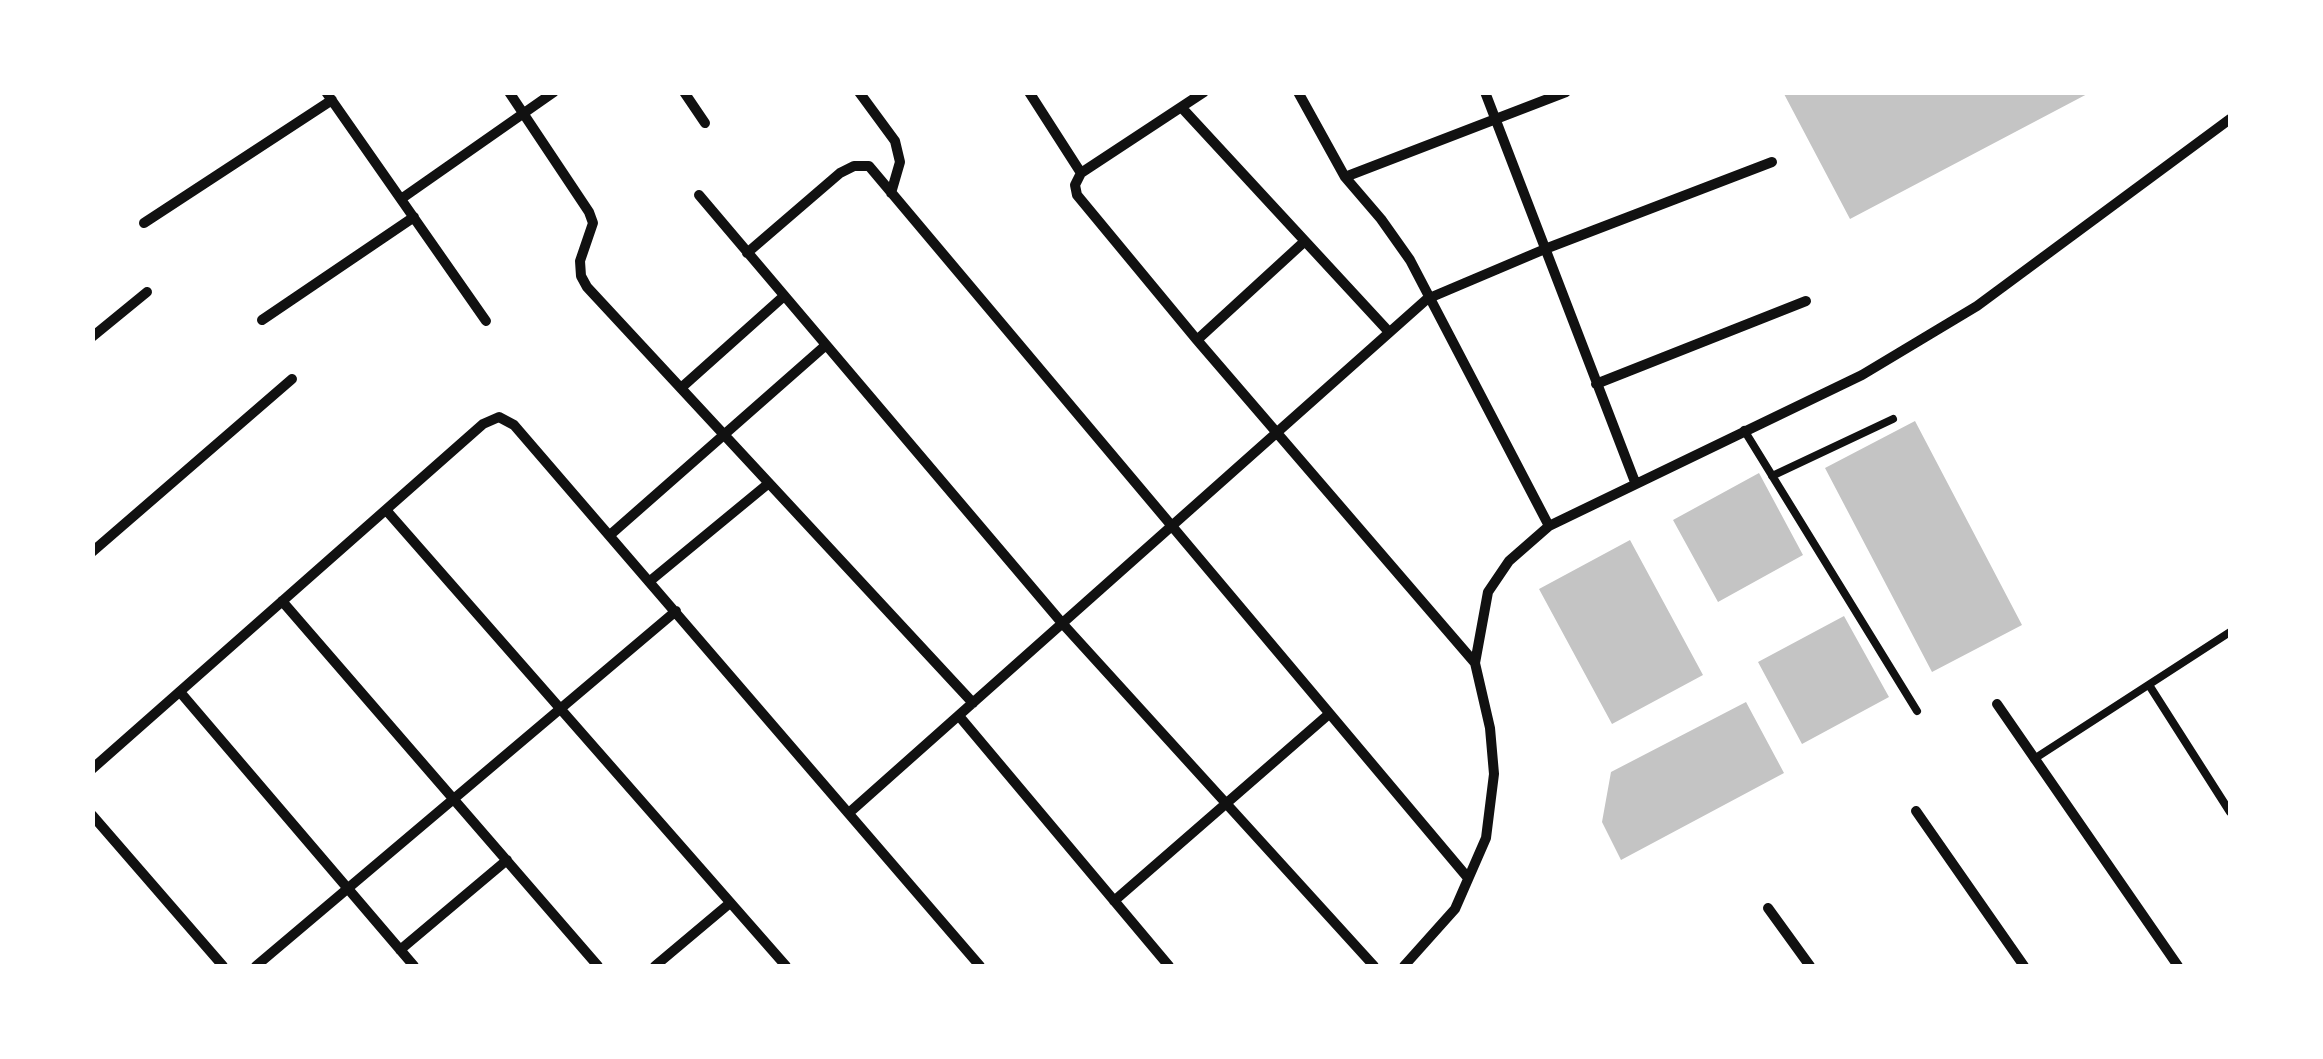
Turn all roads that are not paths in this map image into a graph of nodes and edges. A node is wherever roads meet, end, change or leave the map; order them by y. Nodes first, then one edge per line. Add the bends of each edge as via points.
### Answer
1 (509, 92) edge
2 (554, 92) edge
3 (684, 92) edge
4 (859, 92) edge
5 (1029, 92) edge
6 (1204, 92) edge
7 (1298, 92) edge
8 (1485, 92) edge
9 (1566, 92) edge
10 (329, 96) edge
11 (1182, 108) junction
12 (523, 114) junction
13 (1495, 119) junction
14 (2230, 119) edge
15 (705, 122) dead end
16 (1772, 162) dead end
17 (1081, 173) junction
18 (1345, 177) junction
19 (891, 193) junction
20 (698, 196) dead end
21 (401, 199) junction
22 (414, 217) junction
23 (144, 223) dead end
24 (1306, 241) junction
25 (1545, 249) junction
26 (748, 252) junction
27 (147, 292) dead end
28 (784, 296) junction
29 (1428, 299) junction
30 (1806, 301) dead end
31 (262, 320) dead end
32 (486, 322) dead end
33 (1389, 332) junction
34 (92, 337) edge
35 (1197, 340) junction
36 (826, 345) junction
37 (292, 379) dead end
38 (1596, 384) junction
39 (681, 388) junction
40 (1892, 418) dead end
41 (1744, 430) junction
42 (1276, 433) junction
43 (724, 434) junction
44 (1772, 476) junction
45 (1635, 482) junction
46 (768, 483) junction
47 (386, 510) junction
48 (1549, 526) junction
49 (1171, 527) junction
50 (610, 535) junction
51 (92, 552) edge
52 (650, 581) junction
53 (282, 601) junction
54 (676, 611) junction
55 (1062, 624) junction
56 (2230, 632) edge
57 (1475, 663) junction
58 (2149, 684) junction
59 (180, 692) junction
60 (973, 703) junction
61 (1996, 704) dead end
62 (560, 709) junction
63 (1916, 711) dead end
64 (1329, 714) junction
65 (958, 716) junction
66 (2034, 759) junction
67 (92, 769) edge
68 (454, 799) junction
69 (1226, 804) junction
70 (1916, 811) dead end
71 (850, 812) junction
72 (2230, 812) edge
73 (92, 815) edge
74 (506, 860) junction
75 (1468, 878) junction
76 (347, 889) junction
77 (1114, 901) junction
78 (730, 903) junction
79 (1768, 908) dead end
80 (400, 950) junction
81 (222, 966) edge
82 (256, 966) edge
83 (414, 966) edge
84 (598, 966) edge
85 (656, 966) edge
86 (786, 966) edge
87 (980, 966) edge
88 (1168, 966) edge
89 (1374, 966) edge
90 (1404, 966) edge
91 (1810, 966) edge
92 (2024, 966) edge
93 (2178, 966) edge

1 - 12 street
2 - 12 street
3 - 15 street
4 - 19 street via 895,140 900,162
5 - 17 street
6 - 11 street
7 - 18 street
8 - 13 street
9 - 13 street
10 - 21 street
10 - 23 street
11 - 17 street
11 - 24 street
12 - 21 street
12 - 39 street via 594,222 580,261 587,287
13 - 18 street
13 - 25 street
14 - 41 street via 1977,306 1862,375
16 - 25 street
17 - 35 street via 1075,185 1088,211
18 - 29 street via 1410,260
19 - 26 street via 869,166 854,166
19 - 49 street
20 - 26 street
21 - 22 street
22 - 31 street
22 - 32 street
24 - 33 street
24 - 35 street
25 - 29 street
25 - 38 street
26 - 28 street
27 - 34 street
28 - 36 street
28 - 39 street
29 - 33 street
29 - 48 street
30 - 38 street
33 - 42 street
35 - 42 street
36 - 43 street
36 - 55 street
37 - 51 street
38 - 45 street
39 - 43 street
40 - 44 lane
41 - 44 lane
41 - 45 street
42 - 49 street
42 - 57 street
43 - 46 street
43 - 50 street
44 - 63 lane
45 - 48 street
46 - 52 street
46 - 60 street
47 - 50 street via 499,417 514,425
47 - 53 street
47 - 62 street
48 - 57 street via 1509,561 1488,592
49 - 55 street
49 - 64 street
50 - 52 street
52 - 54 street
53 - 59 street
53 - 68 street
54 - 62 street
54 - 71 street
55 - 60 street
55 - 69 street
56 - 58 lane
57 - 75 street via 1494,774 1486,838
58 - 66 lane
58 - 72 lane
59 - 67 street
59 - 76 street
60 - 65 street
61 - 66 street
62 - 68 street
62 - 78 street
64 - 69 street
64 - 75 street
65 - 71 street
65 - 77 street
66 - 93 street
68 - 74 street
68 - 76 street
69 - 77 street
69 - 89 street
70 - 92 street
71 - 87 street
73 - 81 street
74 - 80 street
74 - 84 street
75 - 90 street via 1455,908
76 - 80 street
76 - 82 street
77 - 88 street
78 - 85 street
78 - 86 street
79 - 91 street
80 - 83 street

